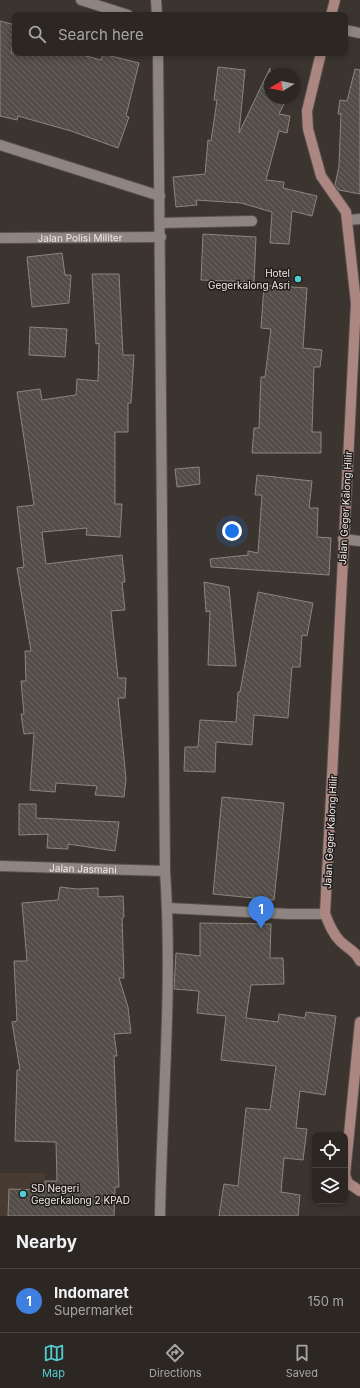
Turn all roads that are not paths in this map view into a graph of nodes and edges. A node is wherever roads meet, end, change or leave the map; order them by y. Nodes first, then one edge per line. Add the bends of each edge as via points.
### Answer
1 (81, 0) edge
2 (156, 0) edge
3 (335, 0) edge
4 (119, 12) edge
5 (157, 12) edge
6 (332, 12) edge
7 (348, 31) edge
8 (360, 33) edge
9 (158, 56) edge
10 (320, 56) edge
11 (0, 145) edge
12 (160, 196) junction
13 (360, 219) edge
14 (348, 220) junction
15 (252, 221) dead end
16 (160, 223) junction
17 (161, 237) junction
18 (0, 238) edge
19 (358, 304) edge
20 (343, 539) junction
21 (360, 541) edge
22 (0, 866) edge
23 (165, 871) junction
24 (168, 908) junction
25 (325, 914) junction
26 (359, 956) edge
27 (360, 1022) edge
28 (360, 1191) edge
29 (160, 1216) edge

1 - 4 street
2 - 5 street
3 - 6 main road
7 - 8 street
9 - 12 street
10 - 14 main road, Jalan Geger Kalong Hilir via 307,112 310,144 321,176 343,205
11 - 12 street
12 - 16 street
13 - 14 street
14 - 19 main road, Jalan Geger Kalong Hilir
15 - 16 street
16 - 17 street
17 - 18 street, Jalan Polisi Militer
17 - 23 street
19 - 20 main road, Jalan Geger Kalong Hilir
20 - 21 street
20 - 25 main road, Jalan Geger Kalong Hilir
22 - 23 street, Jalan Jasmani
23 - 24 street
24 - 25 street
24 - 29 street
25 - 26 main road, Jalan Geger Kalong Hilir via 341,942
27 - 28 main road via 345,1175 348,1184

